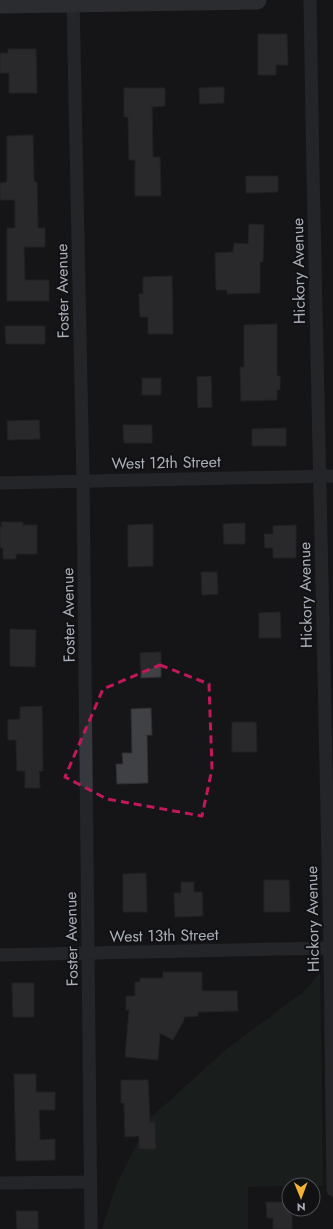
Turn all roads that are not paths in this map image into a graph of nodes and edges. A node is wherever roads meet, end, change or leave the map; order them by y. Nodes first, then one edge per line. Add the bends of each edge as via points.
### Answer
1 (257, 0) edge
2 (310, 0) edge
3 (73, 2) edge
4 (0, 4) edge
5 (320, 476) junction
6 (333, 476) edge
7 (83, 481) junction
8 (0, 483) edge
9 (330, 948) junction
10 (88, 954) junction
11 (0, 955) edge
12 (90, 1182) junction
13 (0, 1183) edge
14 (333, 1190) edge
15 (90, 1229) edge

1 - 3 main road
2 - 5 street, Hickory Avenue
3 - 4 main road
3 - 7 street, Foster Avenue
5 - 6 street, West 12th Street
5 - 7 street, West 12th Street
5 - 9 street, Hickory Avenue
7 - 8 street, West 12th Street
7 - 10 street, Foster Avenue
9 - 10 street, West 13th Street
9 - 14 street, Hickory Avenue
10 - 11 street, West 13th Street
10 - 12 street, Foster Avenue
12 - 13 street
12 - 15 street, Foster Avenue

